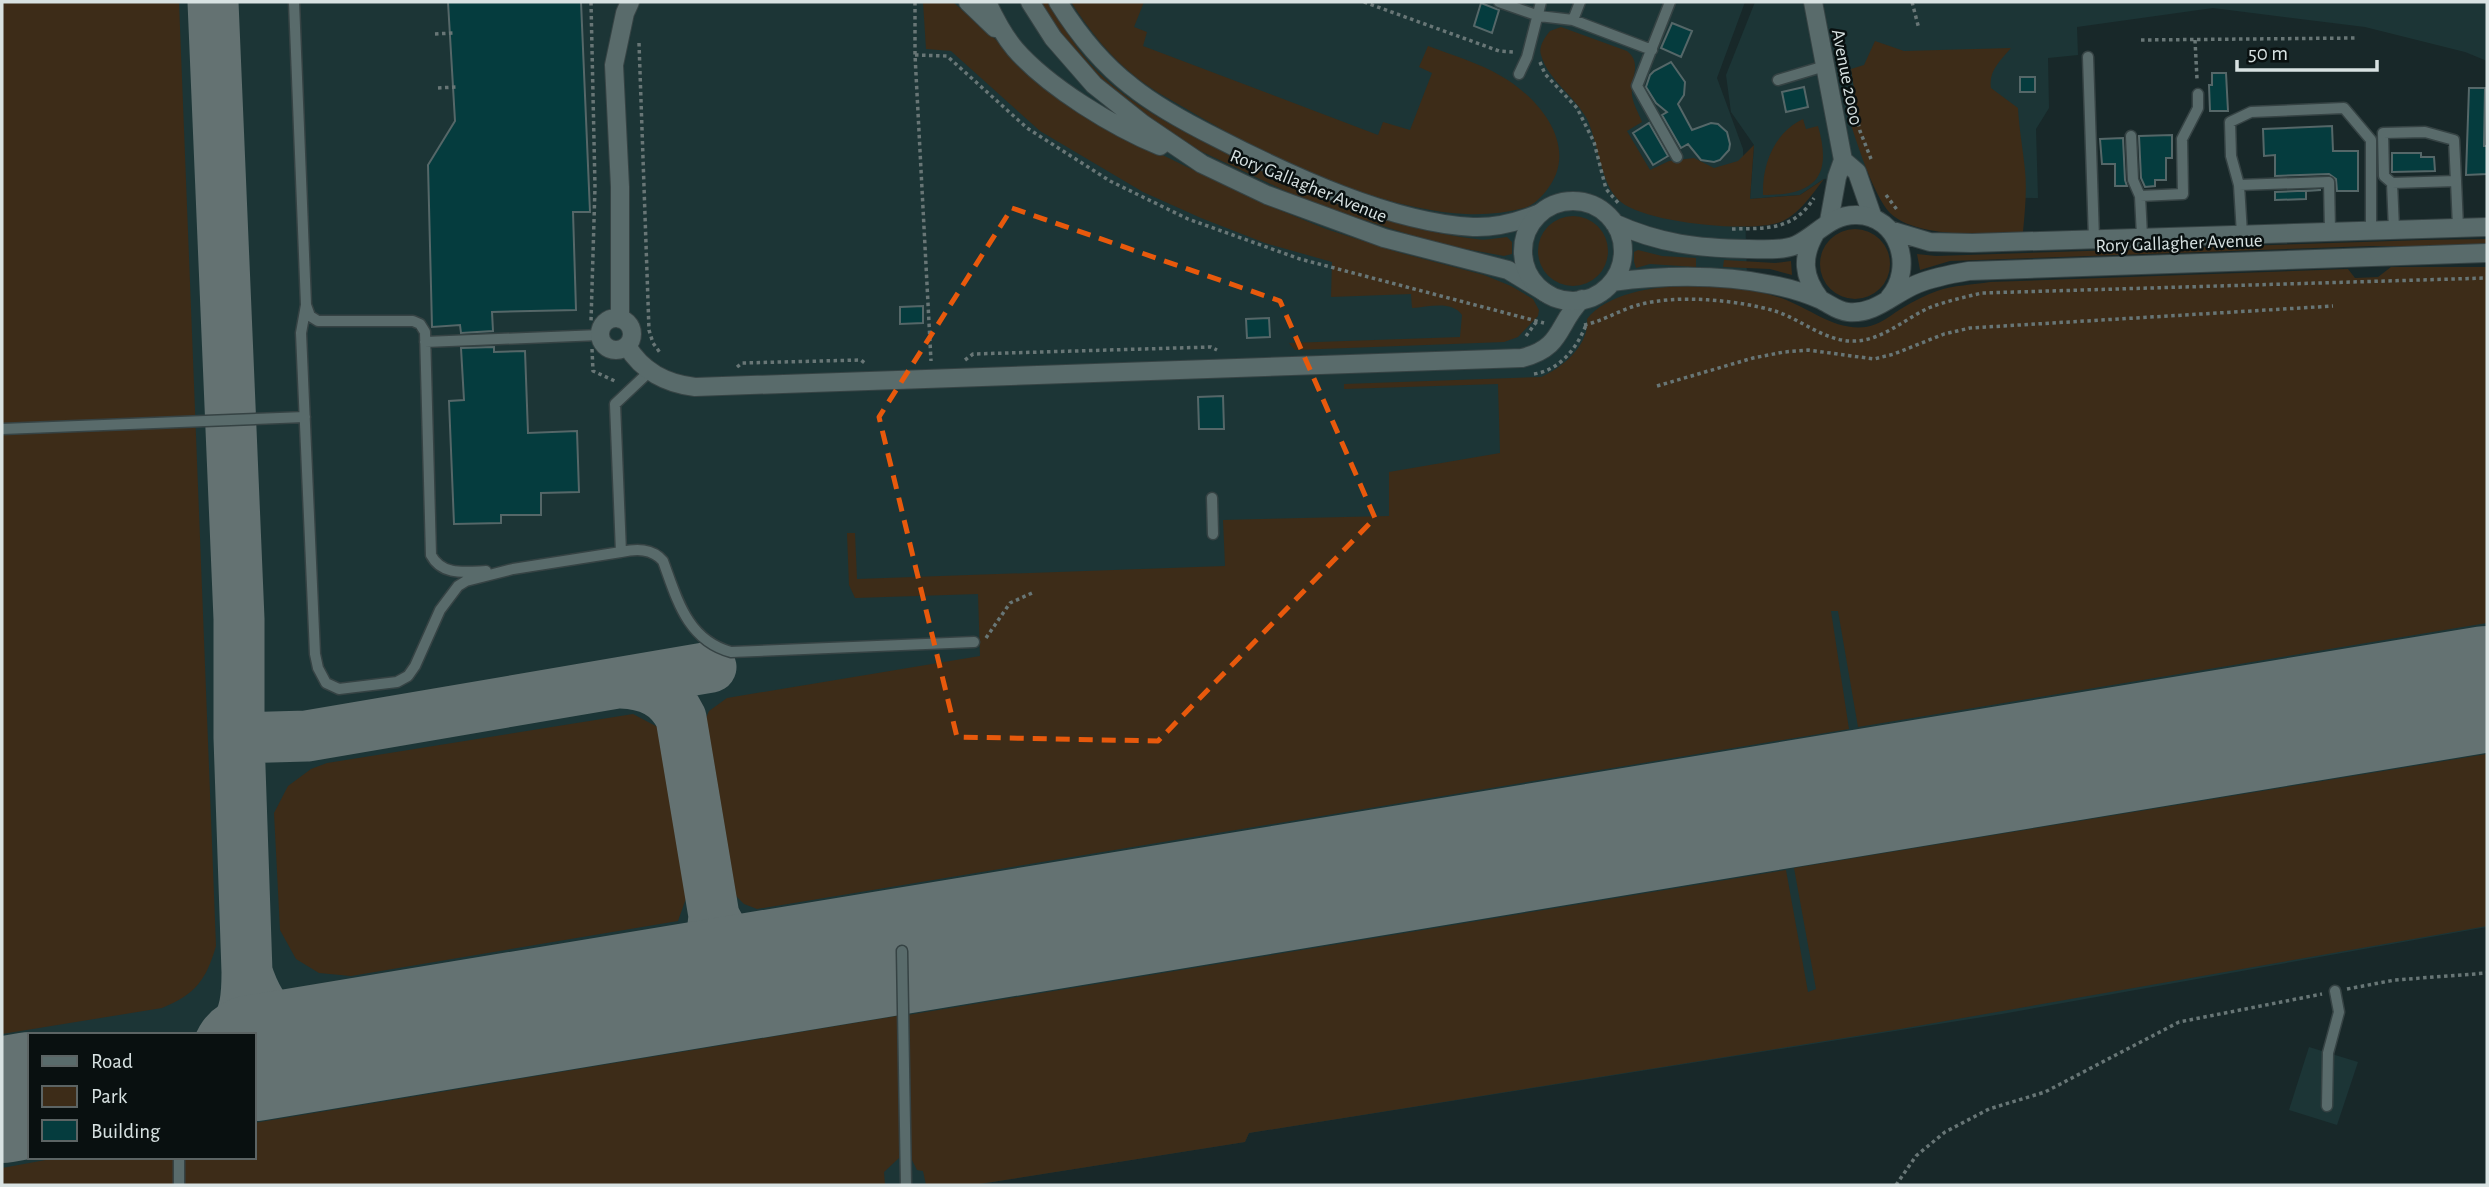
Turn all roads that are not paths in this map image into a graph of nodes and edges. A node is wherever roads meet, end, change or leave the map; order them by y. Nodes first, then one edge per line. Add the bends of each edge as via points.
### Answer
1 (294, 2) edge
2 (630, 2) edge
3 (968, 2) edge
4 (987, 2) edge
5 (1030, 2) edge
6 (1058, 2) edge
7 (1499, 2) edge
8 (1541, 2) edge
9 (1580, 2) edge
10 (1670, 2) edge
11 (1813, 2) edge
12 (1539, 16) junction
13 (1573, 20) junction
14 (1014, 48) junction
15 (1652, 50) junction
16 (2088, 57) dead end
17 (1825, 66) junction
18 (1519, 74) dead end
19 (1778, 80) dead end
20 (2198, 94) road end
21 (2131, 136) dead end
22 (1677, 157) dead end
23 (1843, 160) junction
24 (1202, 164) junction
25 (2456, 181) junction
26 (2392, 183) junction
27 (2239, 185) junction
28 (2140, 195) junction
29 (1540, 213) junction
30 (1620, 215) junction
31 (1872, 218) junction
32 (1822, 227) junction
33 (2458, 227) junction
34 (2487, 227) edge
35 (2394, 229) junction
36 (1890, 230) junction
37 (2371, 230) junction
38 (2330, 231) junction
39 (2242, 234) junction
40 (2142, 236) junction
41 (2094, 239) junction
42 (2487, 253) edge
43 (1612, 282) junction
44 (1551, 295) junction
45 (1582, 299) junction
46 (1820, 299) junction
47 (306, 305) junction
48 (1880, 305) junction
49 (620, 319) junction
50 (1574, 325) junction
51 (596, 335) junction
52 (425, 342) junction
53 (627, 345) junction
54 (650, 371) junction
55 (305, 417) junction
56 (2, 429) edge
57 (1212, 498) dead end
58 (1213, 534) dead end
59 (621, 552) junction
60 (513, 569) junction
61 (974, 642) road end
62 (902, 951) dead end
63 (2335, 991) road end
64 (2327, 1106) dead end
65 (179, 1159) edge
66 (179, 1185) edge
67 (906, 1185) edge

1 - 47 lane
2 - 49 street via 614,65
3 - 14 street
4 - 14 street
5 - 24 street, Rory Gallagher Avenue via 1053,38 1094,85
6 - 29 street, Rory Gallagher Avenue via 1095,53 1133,88 1197,128 1275,166 1380,207 1457,225 1514,223
7 - 12 lane
8 - 12 lane
9 - 13 lane
10 - 15 lane
11 - 17 street, Avenue 2000
12 - 13 lane
12 - 18 lane
13 - 15 lane
14 - 24 street via 1090,109 1144,140
15 - 22 lane via 1637,86
16 - 41 lane
17 - 19 lane
17 - 23 street, Avenue 2000
20 - 28 lane via 2198,108 2182,139 2183,194
21 - 28 lane via 2133,180
23 - 31 street via 1857,172
23 - 32 street
24 - 44 street, Rory Gallagher Avenue via 1267,195 1384,238 1508,270
25 - 26 lane
25 - 26 lane via 2454,140 2425,132 2383,133 2384,176
25 - 33 lane
26 - 35 lane
27 - 37 lane via 2231,156 2230,122 2251,112 2344,108 2371,140
27 - 38 lane via 2329,182
27 - 39 lane
28 - 40 lane
29 - 30 street, Rory Gallagher Avenue via 1561,202 1577,201
29 - 44 street via 1524,239 1523,254 1530,276
30 - 32 street, Rory Gallagher Avenue via 1647,237 1706,248 1783,248
30 - 43 street via 1623,253
31 - 32 street, Rory Gallagher Avenue via 1843,216
31 - 36 street, Rory Gallagher Avenue
32 - 46 street via 1808,245 1805,267
33 - 34 street, Rory Gallagher Avenue
33 - 35 street, Rory Gallagher Avenue
35 - 37 street, Rory Gallagher Avenue
36 - 41 street, Rory Gallagher Avenue via 1930,242
36 - 48 street via 1898,242 1902,270 1899,284
37 - 38 street, Rory Gallagher Avenue
38 - 39 street, Rory Gallagher Avenue
39 - 40 street, Rory Gallagher Avenue
40 - 41 street, Rory Gallagher Avenue
42 - 48 street, Rory Gallagher Avenue via 1969,271 1914,285
43 - 45 street, Rory Gallagher Avenue via 1600,293
43 - 46 street, Rory Gallagher Avenue via 1661,276 1717,277 1774,285
44 - 45 street, Rory Gallagher Avenue
44 - 50 street
45 - 50 street via 1570,314
46 - 48 street, Rory Gallagher Avenue via 1849,313
47 - 52 lane via 318,321 413,321 425,332
47 - 55 lane via 301,333
49 - 51 street via 606,322
49 - 53 street via 631,330
50 - 54 street via 1548,348 1513,358 695,387 667,381
51 - 52 lane
51 - 53 street via 607,348
52 - 60 lane via 432,559 454,572
53 - 54 street
54 - 59 lane via 615,404
55 - 56 lane
55 - 60 lane via 315,654 326,683 339,689 397,682 408,676 452,592 466,581
57 - 58 lane
59 - 60 lane
59 - 61 lane via 649,551 659,556 689,624 709,642 731,652
62 - 67 lane
63 - 64 lane via 2339,1012 2328,1053
65 - 66 lane

